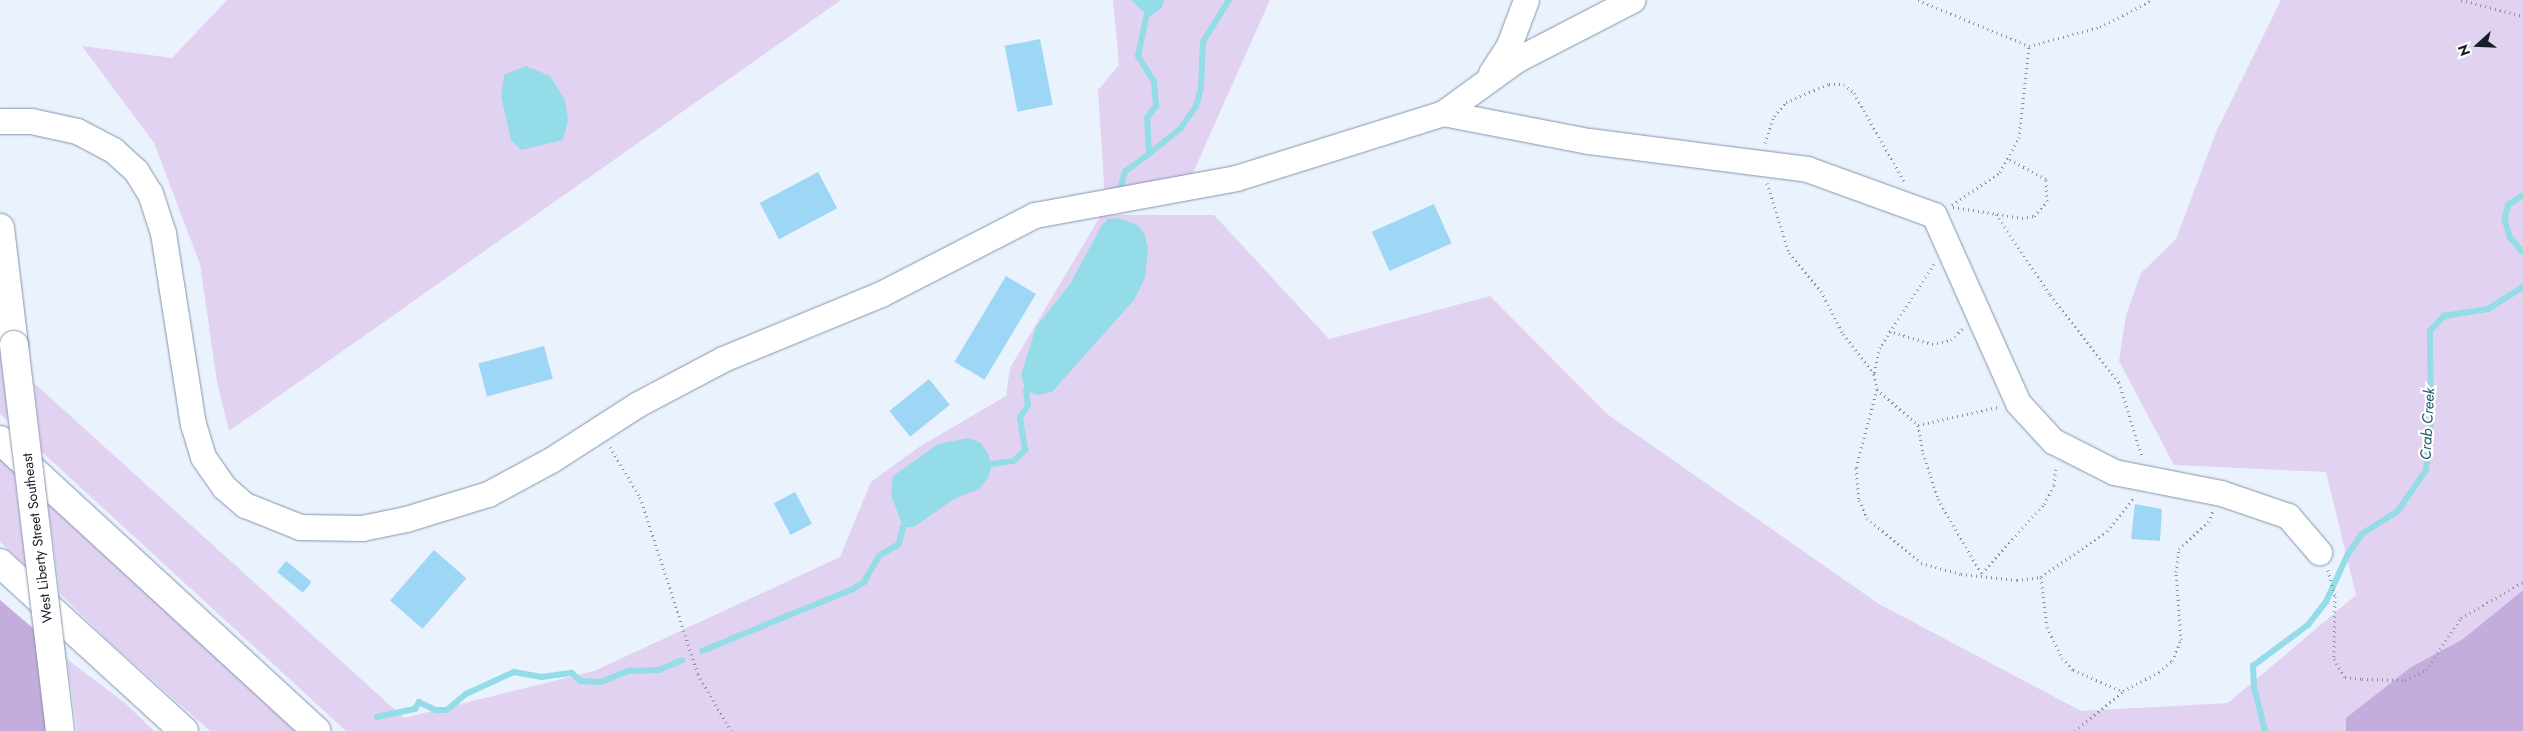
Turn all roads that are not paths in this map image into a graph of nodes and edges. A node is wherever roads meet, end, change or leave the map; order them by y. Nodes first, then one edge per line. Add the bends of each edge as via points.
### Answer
1 (1526, 0) edge
2 (1632, 0) edge
3 (1484, 84) junction
4 (1443, 113) junction
5 (0, 121) edge
6 (0, 228) edge
7 (0, 440) edge
8 (2319, 552) road end
9 (0, 563) edge
10 (60, 731) edge
11 (184, 731) edge
12 (317, 731) edge

1 - 3 lane via 1510,45
2 - 3 lane via 1516,60
3 - 4 lane
4 - 5 lane via 1236,178 1035,215 881,294 723,359 597,428 551,460 488,494 406,519 336,530 300,528 264,516 224,487 199,446 163,233 144,182 125,159 94,138 56,125
4 - 8 lane via 1589,141 1807,169 1934,215 2016,401 2053,441 2114,472 2218,493 2288,516
6 - 10 main road, West Liberty Street Southeast, bridge
7 - 12 main road
9 - 11 main road

